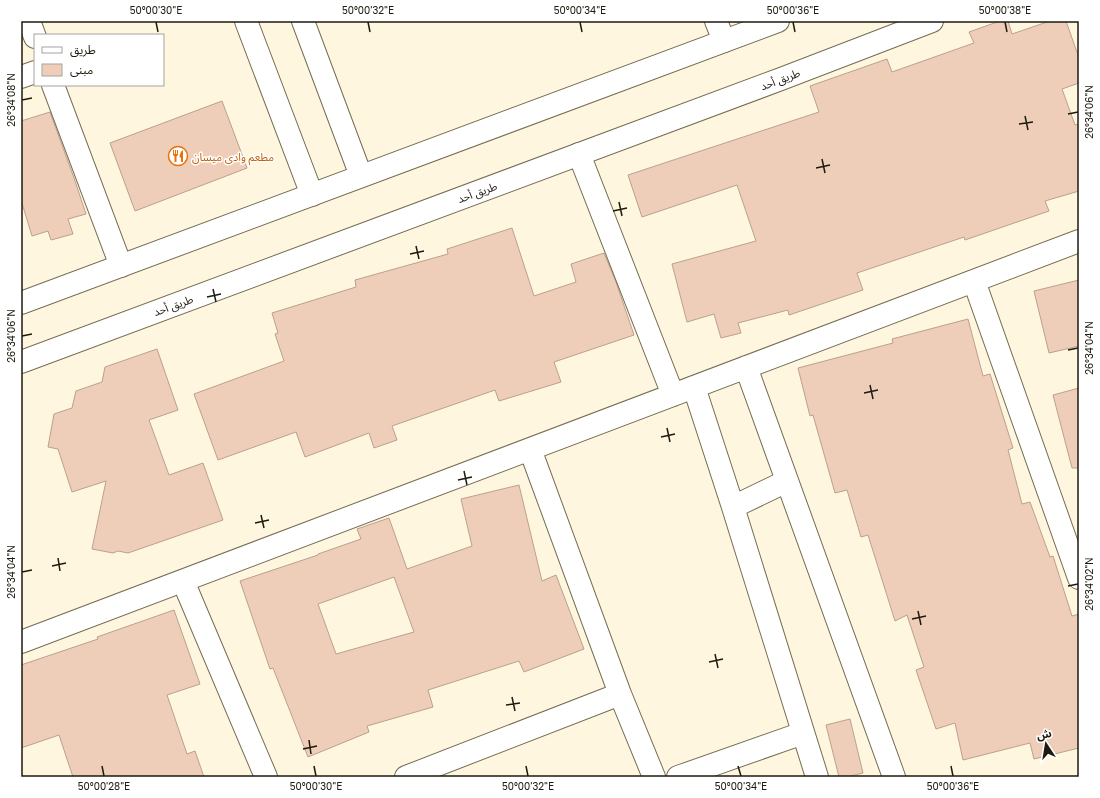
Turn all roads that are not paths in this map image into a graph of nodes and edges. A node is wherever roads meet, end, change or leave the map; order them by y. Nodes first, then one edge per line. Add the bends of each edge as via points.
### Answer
1 (29, 21) edge
2 (246, 21) edge
3 (303, 21) edge
4 (716, 21) edge
5 (778, 21) edge
6 (932, 21) edge
7 (34, 34) edge
8 (724, 41) junction
9 (34, 72) edge
10 (21, 78) edge
11 (53, 86) edge
12 (579, 154) junction
13 (361, 176) junction
14 (312, 195) junction
15 (1079, 241) edge
16 (120, 266) junction
17 (974, 281) junction
18 (21, 303) edge
19 (21, 362) edge
20 (746, 367) junction
21 (694, 387) junction
22 (673, 395) junction
23 (530, 449) junction
24 (787, 481) junction
25 (733, 507) junction
26 (1079, 578) edge
27 (183, 580) junction
28 (21, 642) edge
29 (620, 694) junction
30 (803, 733) junction
31 (266, 777) edge
32 (406, 777) edge
33 (654, 777) edge
34 (678, 777) edge
35 (817, 777) edge
36 (894, 777) edge

1 - 7 street
2 - 14 street
3 - 13 street
4 - 8 street
5 - 8 street
6 - 12 street, طريق أحد
8 - 13 street
9 - 10 street
11 - 16 street
12 - 19 street, طريق أحد
12 - 22 street
13 - 14 street
14 - 16 street
15 - 17 street
16 - 18 street
17 - 20 street
17 - 26 street
20 - 21 street
20 - 24 street
21 - 22 street
21 - 25 street
22 - 23 street
23 - 27 street
23 - 29 street
24 - 25 street
24 - 36 street
25 - 30 street
27 - 28 street
27 - 31 street
29 - 32 street
29 - 33 street
30 - 34 street
30 - 35 street

